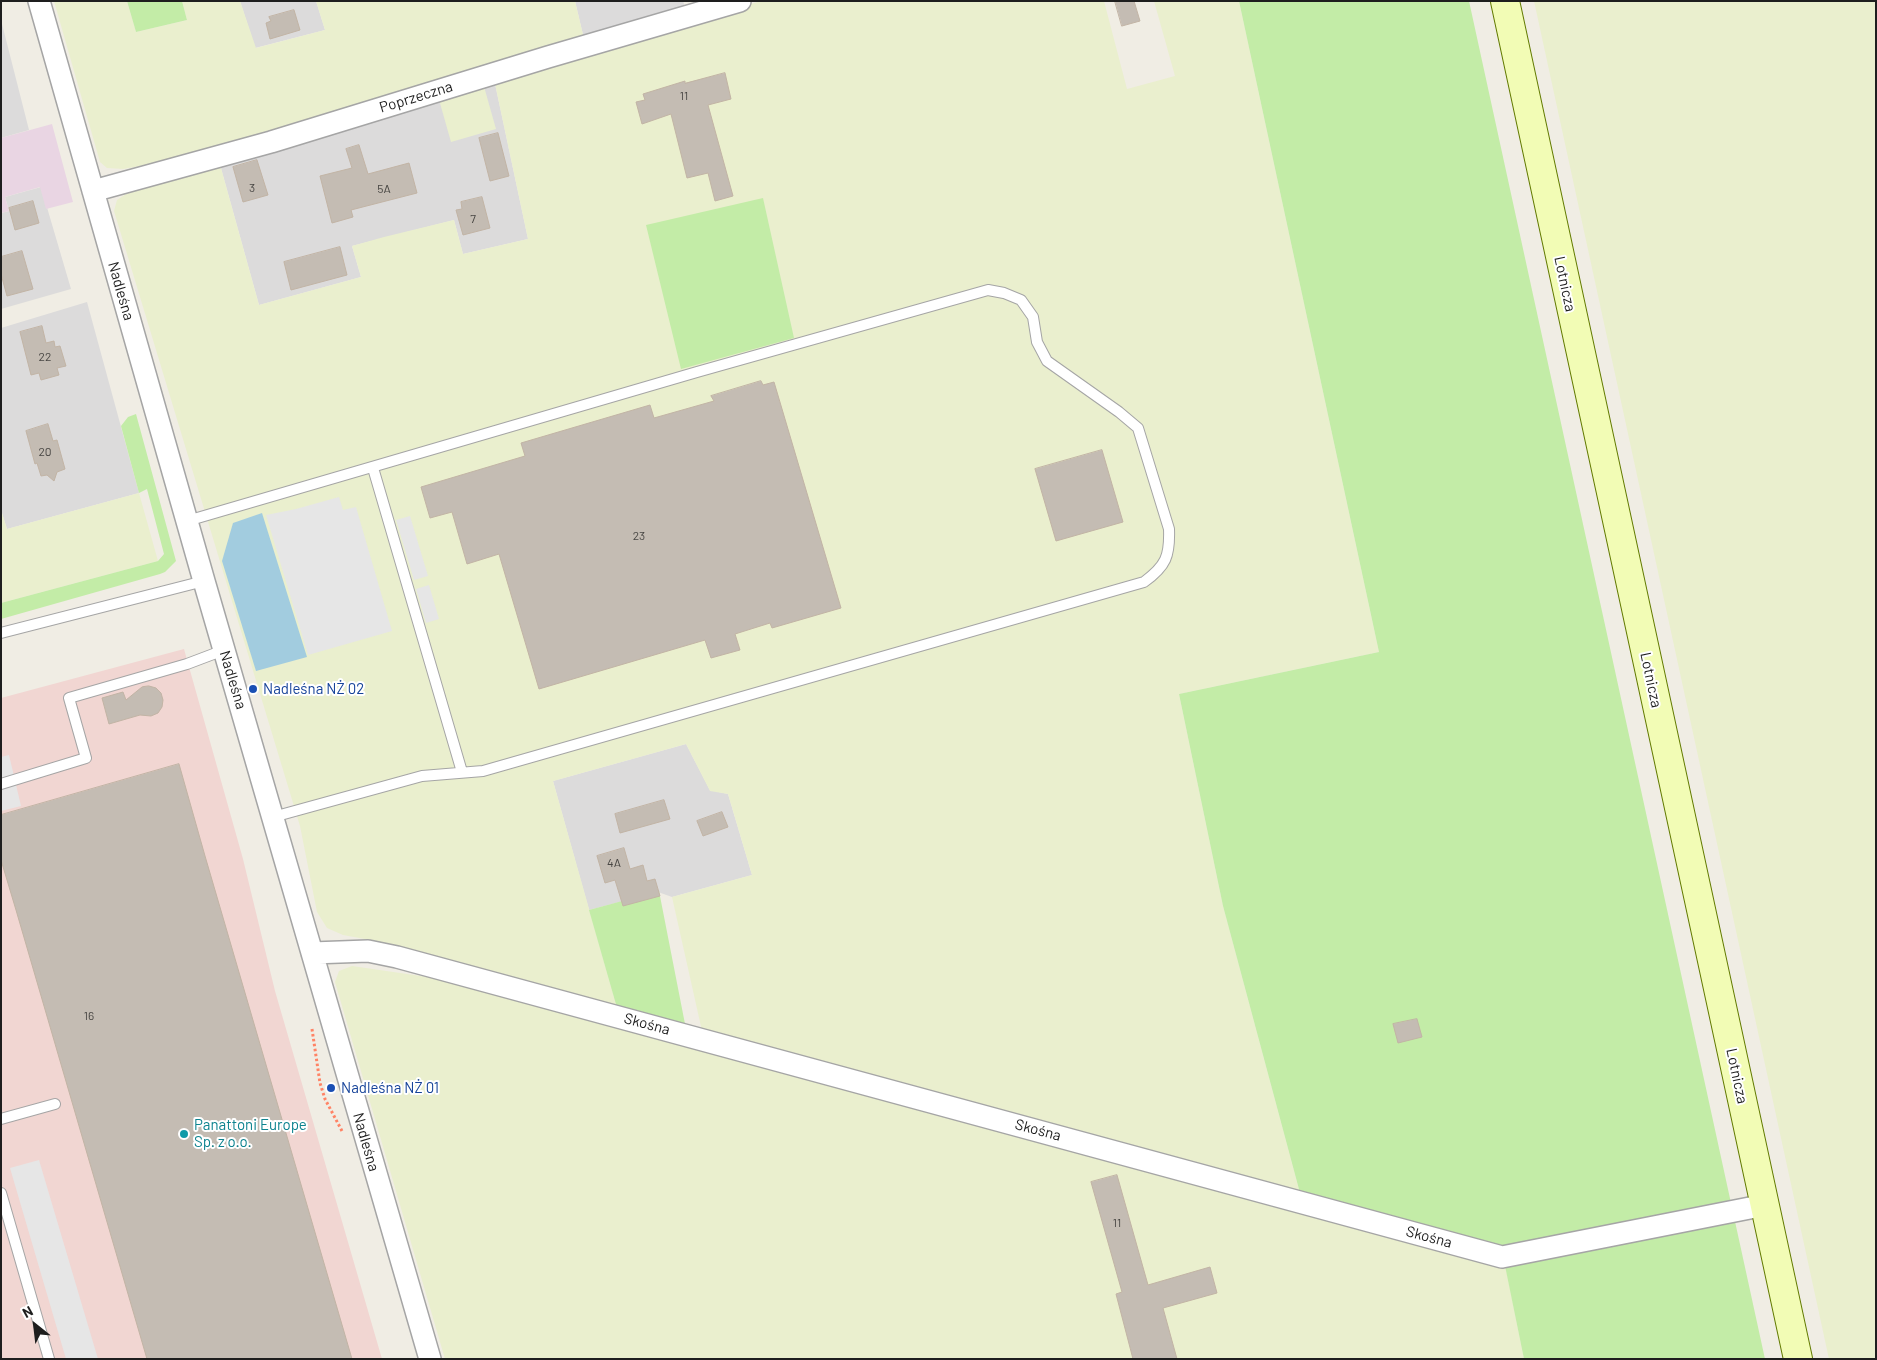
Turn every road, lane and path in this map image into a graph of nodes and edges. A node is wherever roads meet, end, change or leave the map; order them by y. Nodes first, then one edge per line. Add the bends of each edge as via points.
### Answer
1 (39, 1) edge
2 (740, 1) edge
3 (1505, 1) edge
4 (92, 191) junction
5 (373, 468) junction
6 (187, 521) junction
7 (204, 581) junction
8 (1, 633) edge
9 (224, 650) junction
10 (462, 772) junction
11 (1, 784) edge
12 (273, 817) junction
13 (312, 953) junction
14 (55, 1104) dead end
15 (1, 1119) edge
16 (1, 1193) edge
17 (1765, 1205) junction
18 (50, 1359) edge
19 (430, 1359) edge
20 (1798, 1359) edge

1 - 4 street, Nadleśna
2 - 4 street, Poprzeczna via 271,142
3 - 17 main road, Lotnicza
4 - 6 street, Nadleśna
5 - 6 lane
5 - 10 lane
5 - 10 lane via 988,290 1021,300 1033,317 1037,342 1047,361 1138,428 1169,529 1166,559 1158,572 1144,582 483,771
6 - 7 street, Nadleśna
7 - 8 lane
7 - 9 street, Nadleśna
9 - 11 lane via 69,698 86,758
9 - 12 street, Nadleśna
10 - 12 lane via 422,776
12 - 13 street, Nadleśna
13 - 17 street, Skośna via 368,951 397,956 1502,1257
13 - 19 street, Nadleśna
14 - 15 lane
16 - 18 lane
17 - 20 main road, Lotnicza

